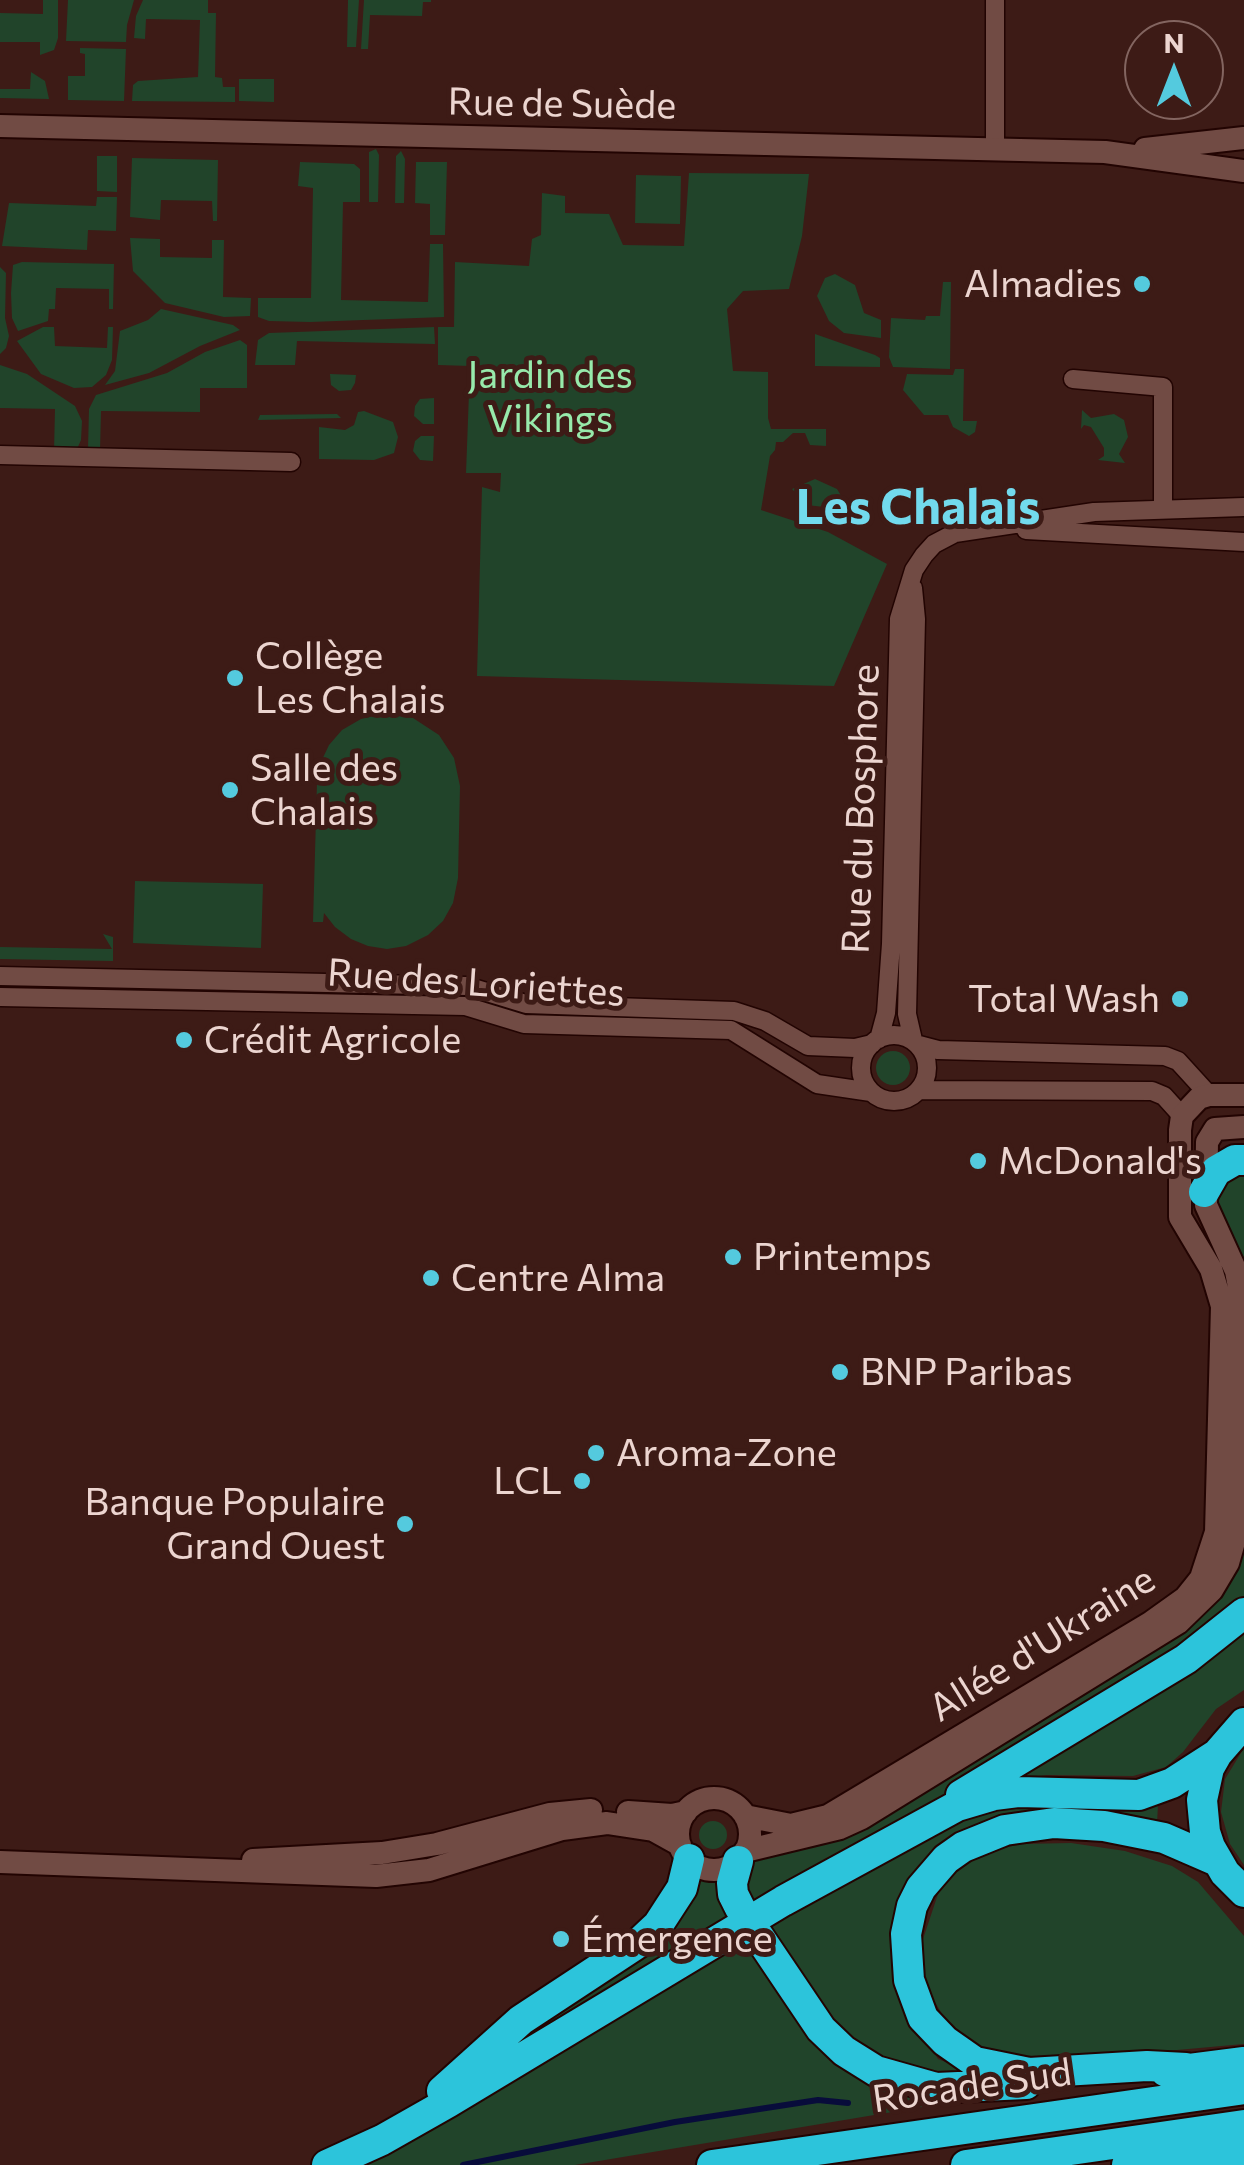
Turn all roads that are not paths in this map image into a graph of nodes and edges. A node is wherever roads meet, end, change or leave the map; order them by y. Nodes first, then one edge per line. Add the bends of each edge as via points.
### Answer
1 (995, 0) edge
2 (0, 126) edge
3 (1244, 138) edge
4 (995, 149) junction
5 (1122, 152) junction
6 (1244, 172) edge
7 (1073, 379) dead end
8 (0, 454) edge
9 (291, 462) dead end
10 (1244, 507) edge
11 (1162, 510) junction
12 (996, 528) junction
13 (1244, 542) edge
14 (912, 583) junction
15 (0, 976) edge
16 (0, 997) edge
17 (876, 1041) junction
18 (916, 1043) junction
19 (920, 1090) junction
20 (870, 1092) junction
21 (1208, 1094) junction
22 (1244, 1094) edge
23 (1182, 1116) junction
24 (1244, 1127) edge
25 (1244, 1160) edge
26 (1204, 1192) junction
27 (1244, 1613) edge
28 (1244, 1724) edge
29 (1216, 1754) junction
30 (686, 1812) junction
31 (746, 1816) junction
32 (925, 1821) junction
33 (685, 1852) junction
34 (742, 1856) junction
35 (1217, 1861) junction
36 (0, 1862) edge
37 (140, 1866) junction
38 (1244, 1892) edge
39 (1244, 2062) edge
40 (1186, 2068) junction
41 (1244, 2089) edge
42 (431, 2110) junction
43 (1244, 2126) edge
44 (1244, 2155) edge
45 (327, 2165) edge
46 (712, 2165) edge
47 (966, 2165) edge
48 (1127, 2165) edge
49 (1196, 2165) edge

1 - 4 street
2 - 4 street, Rue de Suède
3 - 5 street, Rue de Suède
4 - 5 street, Rue de Suède
5 - 6 street, Rue de Suède
7 - 11 street via 1162,387
8 - 9 street
10 - 11 street, Rue du Bosphore
11 - 12 street, Rue du Bosphore via 1094,512
12 - 13 street, Rue du Bosphore
12 - 14 street, Rue du Bosphore via 955,533 934,544
14 - 17 street, Rue du Bosphore via 899,619 891,944 886,1013
14 - 18 street, Rue du Bosphore via 906,1014
15 - 17 street, Rue des Loriettes via 467,986 526,1004 734,1011 808,1046 855,1048
16 - 20 street, Rue des Loriettes via 465,1006 524,1024 731,1030 818,1084
17 - 18 street via 896,1035
17 - 20 street via 862,1069
18 - 19 street via 926,1069
18 - 21 street via 938,1050 1165,1056
19 - 20 street via 900,1101
19 - 23 street via 1152,1091
21 - 22 street
21 - 23 street
23 - 31 street, Allée d'Ukraine via 1180,1218 1210,1269 1222,1306 1216,1532 1201,1578 1185,1598 1126,1638 828,1816 790,1825
24 - 26 street, Allée d'Ukraine via 1209,1135
25 - 26 highway via 1216,1171
26 - 34 street, Allée d'Ukraine via 1236,1271 1243,1308 1237,1531 1212,1590 1178,1624 862,1818
27 - 32 highway via 1186,1659
28 - 29 highway
29 - 32 highway via 1139,1795 994,1795
29 - 35 highway via 1202,1816
30 - 31 street, Allée d'Ukraine via 720,1799
30 - 33 street via 679,1828
30 - 37 street via 574,1811 382,1853
31 - 34 street via 750,1834
32 - 42 highway
33 - 34 street, Allée d'Ukraine via 698,1866 718,1870
33 - 37 street, Allée d'Ukraine via 653,1830 588,1824 403,1874
33 - 42 highway via 682,1888 649,1933 520,2020 441,2092
34 - 40 highway via 732,1883 748,1921 821,2030 859,2061 896,2078 960,2089
35 - 38 highway
35 - 40 highway via 1164,1838 1104,1826 1054,1823 1005,1830 962,1847 932,1874 912,1906 906,1934 909,1980 923,2018 975,2062 1029,2073
36 - 37 street
39 - 40 highway
41 - 46 highway, Rocade Sud
42 - 45 highway
43 - 47 highway, Rocade Sud
44 - 48 highway
44 - 49 highway

